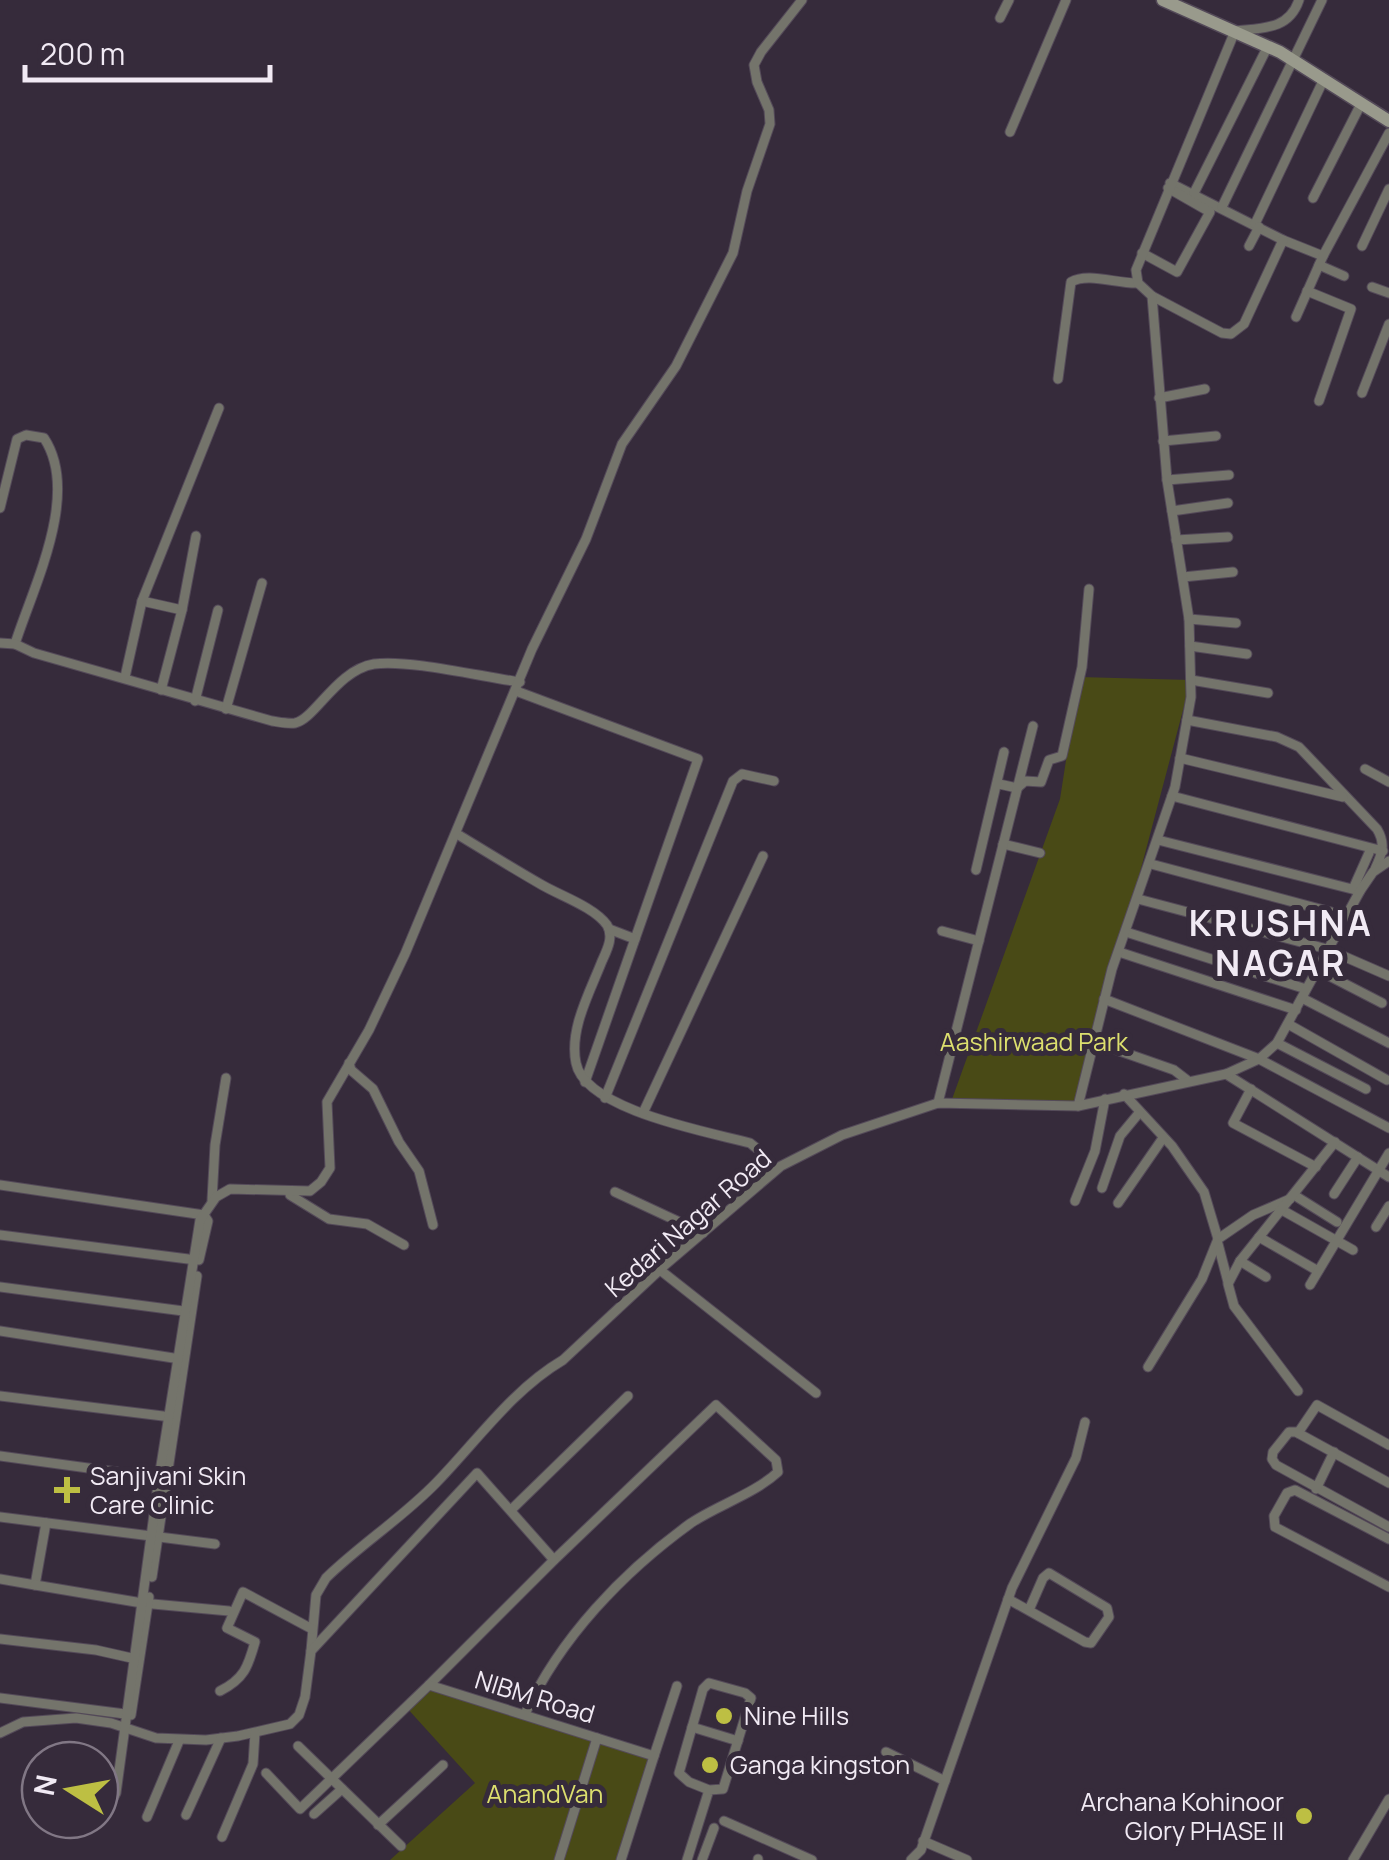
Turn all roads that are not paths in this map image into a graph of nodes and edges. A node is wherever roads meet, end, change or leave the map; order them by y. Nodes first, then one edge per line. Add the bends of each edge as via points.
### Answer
1 (802, 0) edge
2 (1009, 0) edge
3 (1066, 0) edge
4 (1163, 0) edge
5 (1299, 0) edge
6 (1322, 0) edge
7 (1182, 4) edge
8 (1000, 18) dead end
9 (1235, 31) junction
10 (1268, 46) junction
11 (1294, 61) junction
12 (1323, 80) junction
13 (1361, 104) junction
14 (1389, 121) edge
15 (1010, 132) dead end
16 (1389, 133) edge
17 (1169, 186) junction
18 (1389, 188) edge
19 (1194, 193) junction
20 (1313, 198) dead end
21 (1222, 207) junction
22 (1257, 226) junction
23 (1283, 240) junction
24 (1250, 246) dead end
25 (1362, 246) dead end
26 (1142, 253) junction
27 (1321, 260) junction
28 (1344, 276) dead end
29 (1138, 282) junction
30 (1372, 288) dead end
31 (1307, 291) junction
32 (1389, 293) edge
33 (1152, 296) junction
34 (1296, 317) dead end
35 (1389, 324) edge
36 (1058, 380) dead end
37 (1204, 389) dead end
38 (1362, 393) dead end
39 (1159, 398) junction
40 (1319, 401) dead end
41 (219, 408) dead end
42 (1216, 436) dead end
43 (1163, 441) junction
44 (1229, 475) dead end
45 (1167, 480) junction
46 (1228, 503) dead end
47 (0, 508) edge
48 (1172, 511) junction
49 (196, 536) dead end
50 (1228, 537) dead end
51 (1176, 540) junction
52 (1233, 572) dead end
53 (1183, 578) junction
54 (262, 583) dead end
55 (1089, 589) dead end
56 (142, 601) junction
57 (182, 610) junction
58 (218, 610) dead end
59 (1189, 619) junction
60 (1236, 624) dead end
61 (0, 642) edge
62 (14, 644) junction
63 (1190, 646) junction
64 (1247, 654) dead end
65 (124, 678) junction
66 (1191, 680) junction
67 (518, 686) junction
68 (160, 690) junction
69 (1268, 694) dead end
70 (195, 700) junction
71 (226, 710) junction
72 (1187, 720) junction
73 (1033, 726) dead end
74 (1004, 752) dead end
75 (1180, 758) junction
76 (1366, 769) dead end
77 (774, 781) dead end
78 (1389, 782) edge
79 (999, 784) junction
80 (1018, 788) junction
81 (1172, 796) junction
82 (1347, 798) junction
83 (457, 834) junction
84 (1158, 840) junction
85 (1003, 844) junction
86 (1386, 846) edge
87 (1369, 852) dead end
88 (1040, 853) dead end
89 (763, 856) dead end
90 (1389, 861) edge
91 (1150, 864) junction
92 (976, 870) dead end
93 (1374, 872) junction
94 (1357, 890) junction
95 (1138, 899) junction
96 (1346, 916) junction
97 (609, 929) junction
98 (942, 931) dead end
99 (1126, 932) junction
100 (635, 939) junction
101 (979, 941) junction
102 (1327, 950) junction
103 (1118, 952) junction
104 (1316, 969) junction
105 (1389, 976) edge
106 (1304, 994) junction
107 (1104, 999) junction
108 (1382, 1002) dead end
109 (1296, 1010) junction
110 (1288, 1024) junction
111 (1094, 1042) junction
112 (1277, 1043) junction
113 (1389, 1044) edge
114 (1259, 1059) junction
115 (349, 1061) junction
116 (1226, 1074) junction
117 (226, 1078) dead end
118 (1187, 1080) junction
119 (1387, 1080) edge
120 (585, 1082) junction
121 (1366, 1089) dead end
122 (1251, 1090) junction
123 (1124, 1094) junction
124 (606, 1098) junction
125 (1105, 1099) junction
126 (938, 1103) junction
127 (1078, 1106) junction
128 (1139, 1112) junction
129 (643, 1113) junction
130 (1389, 1128) edge
131 (1163, 1138) junction
132 (1336, 1142) junction
133 (1389, 1153) edge
134 (1358, 1157) junction
135 (1316, 1168) junction
136 (772, 1174) junction
137 (1384, 1174) edge
138 (0, 1185) edge
139 (1102, 1188) dead end
140 (280, 1190) junction
141 (615, 1192) dead end
142 (1334, 1194) dead end
143 (1293, 1196) junction
144 (1075, 1201) dead end
145 (212, 1203) junction
146 (1118, 1203) dead end
147 (1389, 1206) edge
148 (1282, 1210) junction
149 (204, 1215) junction
150 (1338, 1222) dead end
151 (433, 1225) dead end
152 (1376, 1226) dead end
153 (703, 1232) junction
154 (0, 1235) edge
155 (1259, 1237) junction
156 (1218, 1240) junction
157 (1336, 1242) junction
158 (404, 1244) dead end
159 (1353, 1250) dead end
160 (196, 1260) junction
161 (1240, 1261) junction
162 (660, 1270) junction
163 (1318, 1271) junction
164 (1266, 1278) dead end
165 (1228, 1284) junction
166 (1310, 1284) dead end
167 (0, 1287) edge
168 (189, 1312) junction
169 (0, 1331) edge
170 (181, 1359) junction
171 (1148, 1367) dead end
172 (1298, 1391) dead end
173 (816, 1393) dead end
174 (0, 1396) edge
175 (628, 1396) dead end
176 (173, 1417) junction
177 (1085, 1422) dead end
178 (1298, 1433) junction
179 (1389, 1445) edge
180 (1334, 1452) junction
181 (0, 1456) edge
182 (1389, 1468) edge
183 (163, 1478) junction
184 (1385, 1481) edge
185 (1316, 1489) junction
186 (512, 1509) junction
187 (0, 1517) edge
188 (46, 1523) junction
189 (1389, 1526) edge
190 (154, 1538) junction
191 (1389, 1539) edge
192 (215, 1544) dead end
193 (554, 1560) junction
194 (0, 1579) edge
195 (35, 1585) junction
196 (1389, 1587) edge
197 (1008, 1600) junction
198 (145, 1603) junction
199 (1030, 1610) junction
200 (228, 1611) dead end
201 (312, 1629) junction
202 (0, 1638) edge
203 (311, 1651) junction
204 (137, 1659) junction
205 (430, 1685) junction
206 (677, 1686) dead end
207 (220, 1691) dead end
208 (0, 1698) edge
209 (125, 1714) junction
210 (525, 1714) junction
211 (692, 1727) junction
212 (126, 1729) junction
213 (0, 1733) edge
214 (255, 1733) junction
215 (221, 1738) junction
216 (597, 1738) junction
217 (178, 1740) junction
218 (738, 1741) junction
219 (298, 1746) dead end
220 (886, 1752) dead end
221 (654, 1756) junction
222 (443, 1765) dead end
223 (120, 1767) edge
224 (266, 1773) dead end
225 (332, 1779) junction
226 (944, 1781) junction
227 (342, 1788) junction
228 (709, 1790) junction
229 (1389, 1799) edge
230 (314, 1814) dead end
231 (186, 1815) dead end
232 (147, 1817) dead end
233 (724, 1821) dead end
234 (378, 1825) junction
235 (714, 1828) dead end
236 (222, 1837) dead end
237 (401, 1846) dead end
238 (922, 1850) edge
239 (559, 1860) edge
240 (620, 1860) edge
241 (688, 1860) edge
242 (702, 1860) edge
243 (812, 1860) edge
244 (911, 1860) edge
245 (967, 1860) edge
246 (1353, 1860) edge

1 - 67 street via 754,65 770,124 736,246 694,334 622,444
2 - 8 street
3 - 15 street
4 - 7 main road
5 - 9 street via 1283,23
6 - 11 street
7 - 9 main road
9 - 10 main road
9 - 17 street
10 - 11 main road
10 - 19 street
11 - 12 main road
11 - 21 street
12 - 13 main road
12 - 22 street
13 - 14 main road
13 - 20 street
16 - 27 street
17 - 19 street
17 - 26 street
17 - 26 street via 1210,212 1177,272
18 - 25 street
19 - 21 street
21 - 22 street
22 - 23 street
22 - 24 street
23 - 27 street
23 - 33 street via 1244,324 1231,334
26 - 29 street
27 - 28 street
27 - 31 street
29 - 33 street
29 - 36 street via 1071,282
30 - 32 street
31 - 34 street
31 - 40 street via 1351,309
33 - 39 street
35 - 38 street
37 - 39 street
39 - 43 street
41 - 56 street
42 - 43 street
43 - 45 street
44 - 45 street
45 - 48 street
46 - 48 street
47 - 62 street via 17,439 44,438 58,483 58,513
48 - 51 street
49 - 57 street
50 - 51 street
51 - 53 street
52 - 53 street
53 - 59 street
54 - 71 street
55 - 80 street via 1082,666 1062,756 1049,760 1040,782
56 - 57 street
56 - 65 street
57 - 68 street
58 - 70 street
59 - 60 street
59 - 63 street
61 - 62 street
62 - 65 street
63 - 64 street
63 - 66 street
65 - 68 street
66 - 69 street
66 - 72 street
67 - 71 street via 374,664 346,677 297,723
67 - 83 street
67 - 100 street via 698,759
68 - 70 street
70 - 71 street
72 - 75 street
72 - 82 street via 1299,746
73 - 80 street
74 - 79 street
75 - 81 street
75 - 82 street
76 - 78 street
77 - 124 street via 742,774 733,781
79 - 80 street
79 - 92 street
80 - 85 street
81 - 84 street
81 - 86 street
82 - 86 street
83 - 97 street via 582,906
83 - 115 street
84 - 91 street
84 - 94 street
85 - 88 street
85 - 101 street
86 - 93 street
87 - 94 street
89 - 129 street
90 - 93 street, Kedari Nagar Road
91 - 95 street
91 - 96 street
93 - 94 street, Kedari Nagar Road
94 - 96 street, Kedari Nagar Road
95 - 99 street
95 - 102 street
96 - 102 street, Kedari Nagar Road
97 - 100 street
97 - 120 street via 574,1049
98 - 101 street
99 - 103 street
99 - 106 street
100 - 120 street
101 - 126 street
102 - 104 street, Kedari Nagar Road
102 - 105 street
103 - 107 street
103 - 109 street
104 - 106 street, Kedari Nagar Road
104 - 108 street
106 - 109 street, Kedari Nagar Road
106 - 113 street
107 - 111 street
107 - 114 street
109 - 110 street, Kedari Nagar Road
110 - 112 street, Kedari Nagar Road
110 - 119 street
111 - 118 street
111 - 127 street
112 - 114 street, Kedari Nagar Road
112 - 121 street
114 - 116 street, Kedari Nagar Road
114 - 130 street
115 - 140 street via 327,1102 330,1168 310,1192
115 - 151 street via 373,1089 419,1171
116 - 118 street, Kedari Nagar Road
116 - 122 street
117 - 145 street
118 - 123 street, Kedari Nagar Road
120 - 124 street
122 - 132 street
122 - 135 street via 1233,1123
123 - 125 street, Kedari Nagar Road
123 - 128 street
124 - 129 street
125 - 127 street, Kedari Nagar Road
125 - 144 street via 1096,1151
126 - 127 street, Kedari Nagar Road
126 - 136 street, Kedari Nagar Road via 842,1135
128 - 131 street
128 - 139 street via 1120,1136
129 - 136 street via 750,1143
131 - 146 street
131 - 156 street via 1204,1192
132 - 134 street
132 - 135 street
133 - 137 street
134 - 137 street
134 - 142 street
135 - 143 street
136 - 153 street, Kedari Nagar Road
137 - 157 street
138 - 149 street
140 - 145 street via 230,1190
140 - 158 street via 329,1220 367,1224
141 - 153 street
143 - 148 street
143 - 150 street
143 - 156 street
145 - 149 street
147 - 152 street
148 - 155 street
148 - 157 street
149 - 160 street
153 - 162 street, Kedari Nagar Road
154 - 160 street
155 - 161 street
155 - 163 street
156 - 165 street
156 - 171 street
157 - 159 street
157 - 163 street
160 - 168 street
161 - 164 street
161 - 165 street
162 - 173 street
162 - 201 street, Kedari Nagar Road via 326,1578 316,1595
163 - 166 street
165 - 172 street via 1234,1306
167 - 168 street
168 - 170 street
169 - 170 street
170 - 176 street
174 - 176 street
175 - 186 street
176 - 183 street
177 - 197 street via 1076,1458
178 - 179 street via 1317,1405
178 - 180 street
178 - 185 street via 1289,1432 1272,1460
180 - 184 street
180 - 185 street
181 - 183 street
182 - 184 street
183 - 190 street
185 - 189 street
186 - 193 street
186 - 203 street via 477,1473
187 - 188 street
188 - 190 street
188 - 195 street
190 - 192 street
190 - 198 street
191 - 196 street via 1296,1490 1274,1516 1275,1526
193 - 205 street
193 - 210 street via 716,1405 776,1460 778,1472 771,1478 694,1522 619,1584 550,1669
194 - 195 street
195 - 198 street
197 - 199 street
197 - 226 street
198 - 200 street
198 - 204 street
199 - 199 street via 1091,1643 1109,1617 1107,1608 1049,1573
201 - 203 street, Kedari Nagar Road
201 - 207 street via 243,1592 227,1628 256,1642 247,1672
202 - 204 street
203 - 214 street via 299,1715
204 - 209 street
204 - 212 street
205 - 210 street, NIBM Road
205 - 225 street
206 - 221 street
208 - 209 street
209 - 212 street
210 - 216 street, NIBM Road
211 - 218 street
211 - 218 street via 706,1684 745,1692 751,1698
211 - 228 street via 679,1773
212 - 213 street via 57,1718
212 - 217 street
212 - 223 street
214 - 215 street
214 - 236 street via 253,1764
215 - 217 street
215 - 231 street
216 - 221 street, NIBM Road
216 - 239 street
217 - 232 street
218 - 228 street via 724,1789
219 - 225 street
220 - 226 street
221 - 240 street
222 - 234 street
224 - 225 street via 300,1809
225 - 227 street
226 - 238 street
227 - 230 street
227 - 234 street
228 - 241 street
229 - 246 street
233 - 243 street
234 - 237 street
235 - 242 street
238 - 244 street
238 - 245 street

